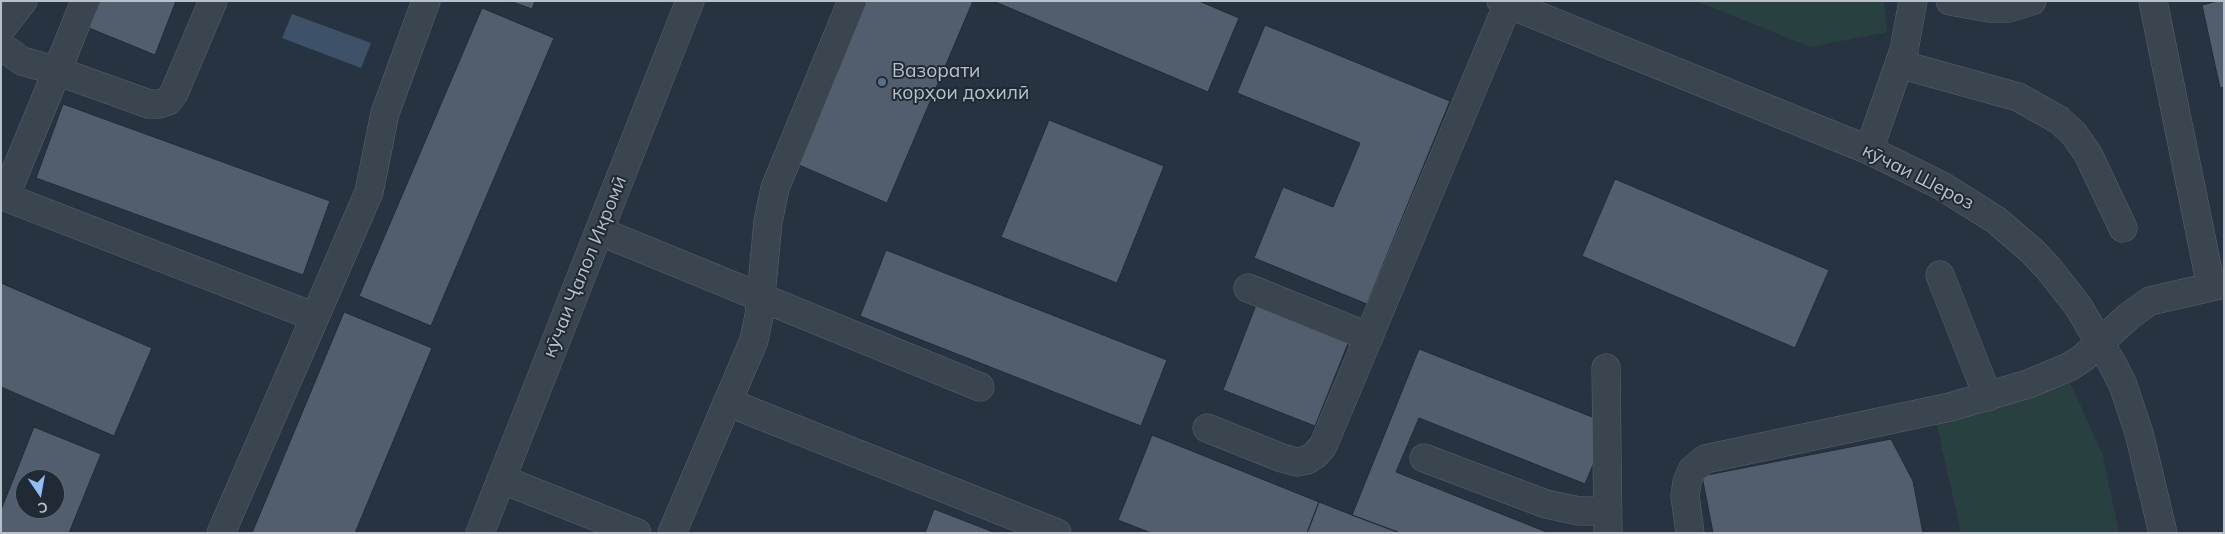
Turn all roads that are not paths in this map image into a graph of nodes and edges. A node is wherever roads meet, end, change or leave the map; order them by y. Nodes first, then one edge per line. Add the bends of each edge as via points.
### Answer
1 (23, 1) edge
2 (86, 1) edge
3 (213, 1) edge
4 (426, 1) edge
5 (690, 1) edge
6 (852, 1) edge
7 (1913, 1) edge
8 (1950, 1) edge
9 (2032, 1) edge
10 (2153, 1) edge
11 (1505, 3) edge
12 (1, 29) edge
13 (1, 46) edge
14 (1900, 64) junction
15 (57, 71) junction
16 (1869, 150) junction
17 (3, 197) edge
18 (2123, 228) dead end
19 (599, 230) junction
20 (1940, 275) dead end
21 (2218, 285) edge
22 (1248, 288) dead end
23 (761, 297) junction
24 (315, 318) junction
25 (1369, 337) junction
26 (2101, 342) junction
27 (1606, 368) dead end
28 (980, 386) dead end
29 (1988, 397) junction
30 (727, 402) junction
31 (1207, 428) dead end
32 (1424, 458) dead end
33 (501, 480) junction
34 (1608, 522) edge
35 (222, 533) edge
36 (480, 533) edge
37 (637, 533) edge
38 (672, 533) edge
39 (1057, 533) edge
40 (1690, 533) edge
41 (2163, 533) edge

1 - 12 street
2 - 15 street
3 - 15 street via 182,79 168,101 149,104
4 - 24 street via 385,113 369,192
5 - 19 street, кӯчаи Ҷалол Икромӣ
6 - 23 street via 775,188 768,222
7 - 14 street
8 - 9 street via 2009,8
10 - 21 street
11 - 16 street, кӯчаи Шероз
11 - 25 street
13 - 15 street via 22,61
14 - 16 street
14 - 18 street via 2018,98 2059,120 2088,154
15 - 17 street
16 - 26 street, кӯчаи Шероз via 1942,186 2014,234 2049,269
17 - 24 street
19 - 23 street
19 - 33 street, кӯчаи Ҷалол Икромӣ
20 - 29 street
21 - 26 street via 2150,301
22 - 25 street
23 - 28 street
23 - 30 street via 754,340
24 - 35 street
25 - 31 street via 1323,446 1307,460 1297,462 1282,458
26 - 29 street via 2069,366
26 - 41 street, кӯчаи Шероз via 2131,407
27 - 34 street
29 - 40 street via 1705,459 1692,470 1687,482 1685,496
30 - 38 street
30 - 39 street
32 - 34 street via 1546,504 1580,511
33 - 36 street, кӯчаи Ҷалол Икромӣ
33 - 37 street

